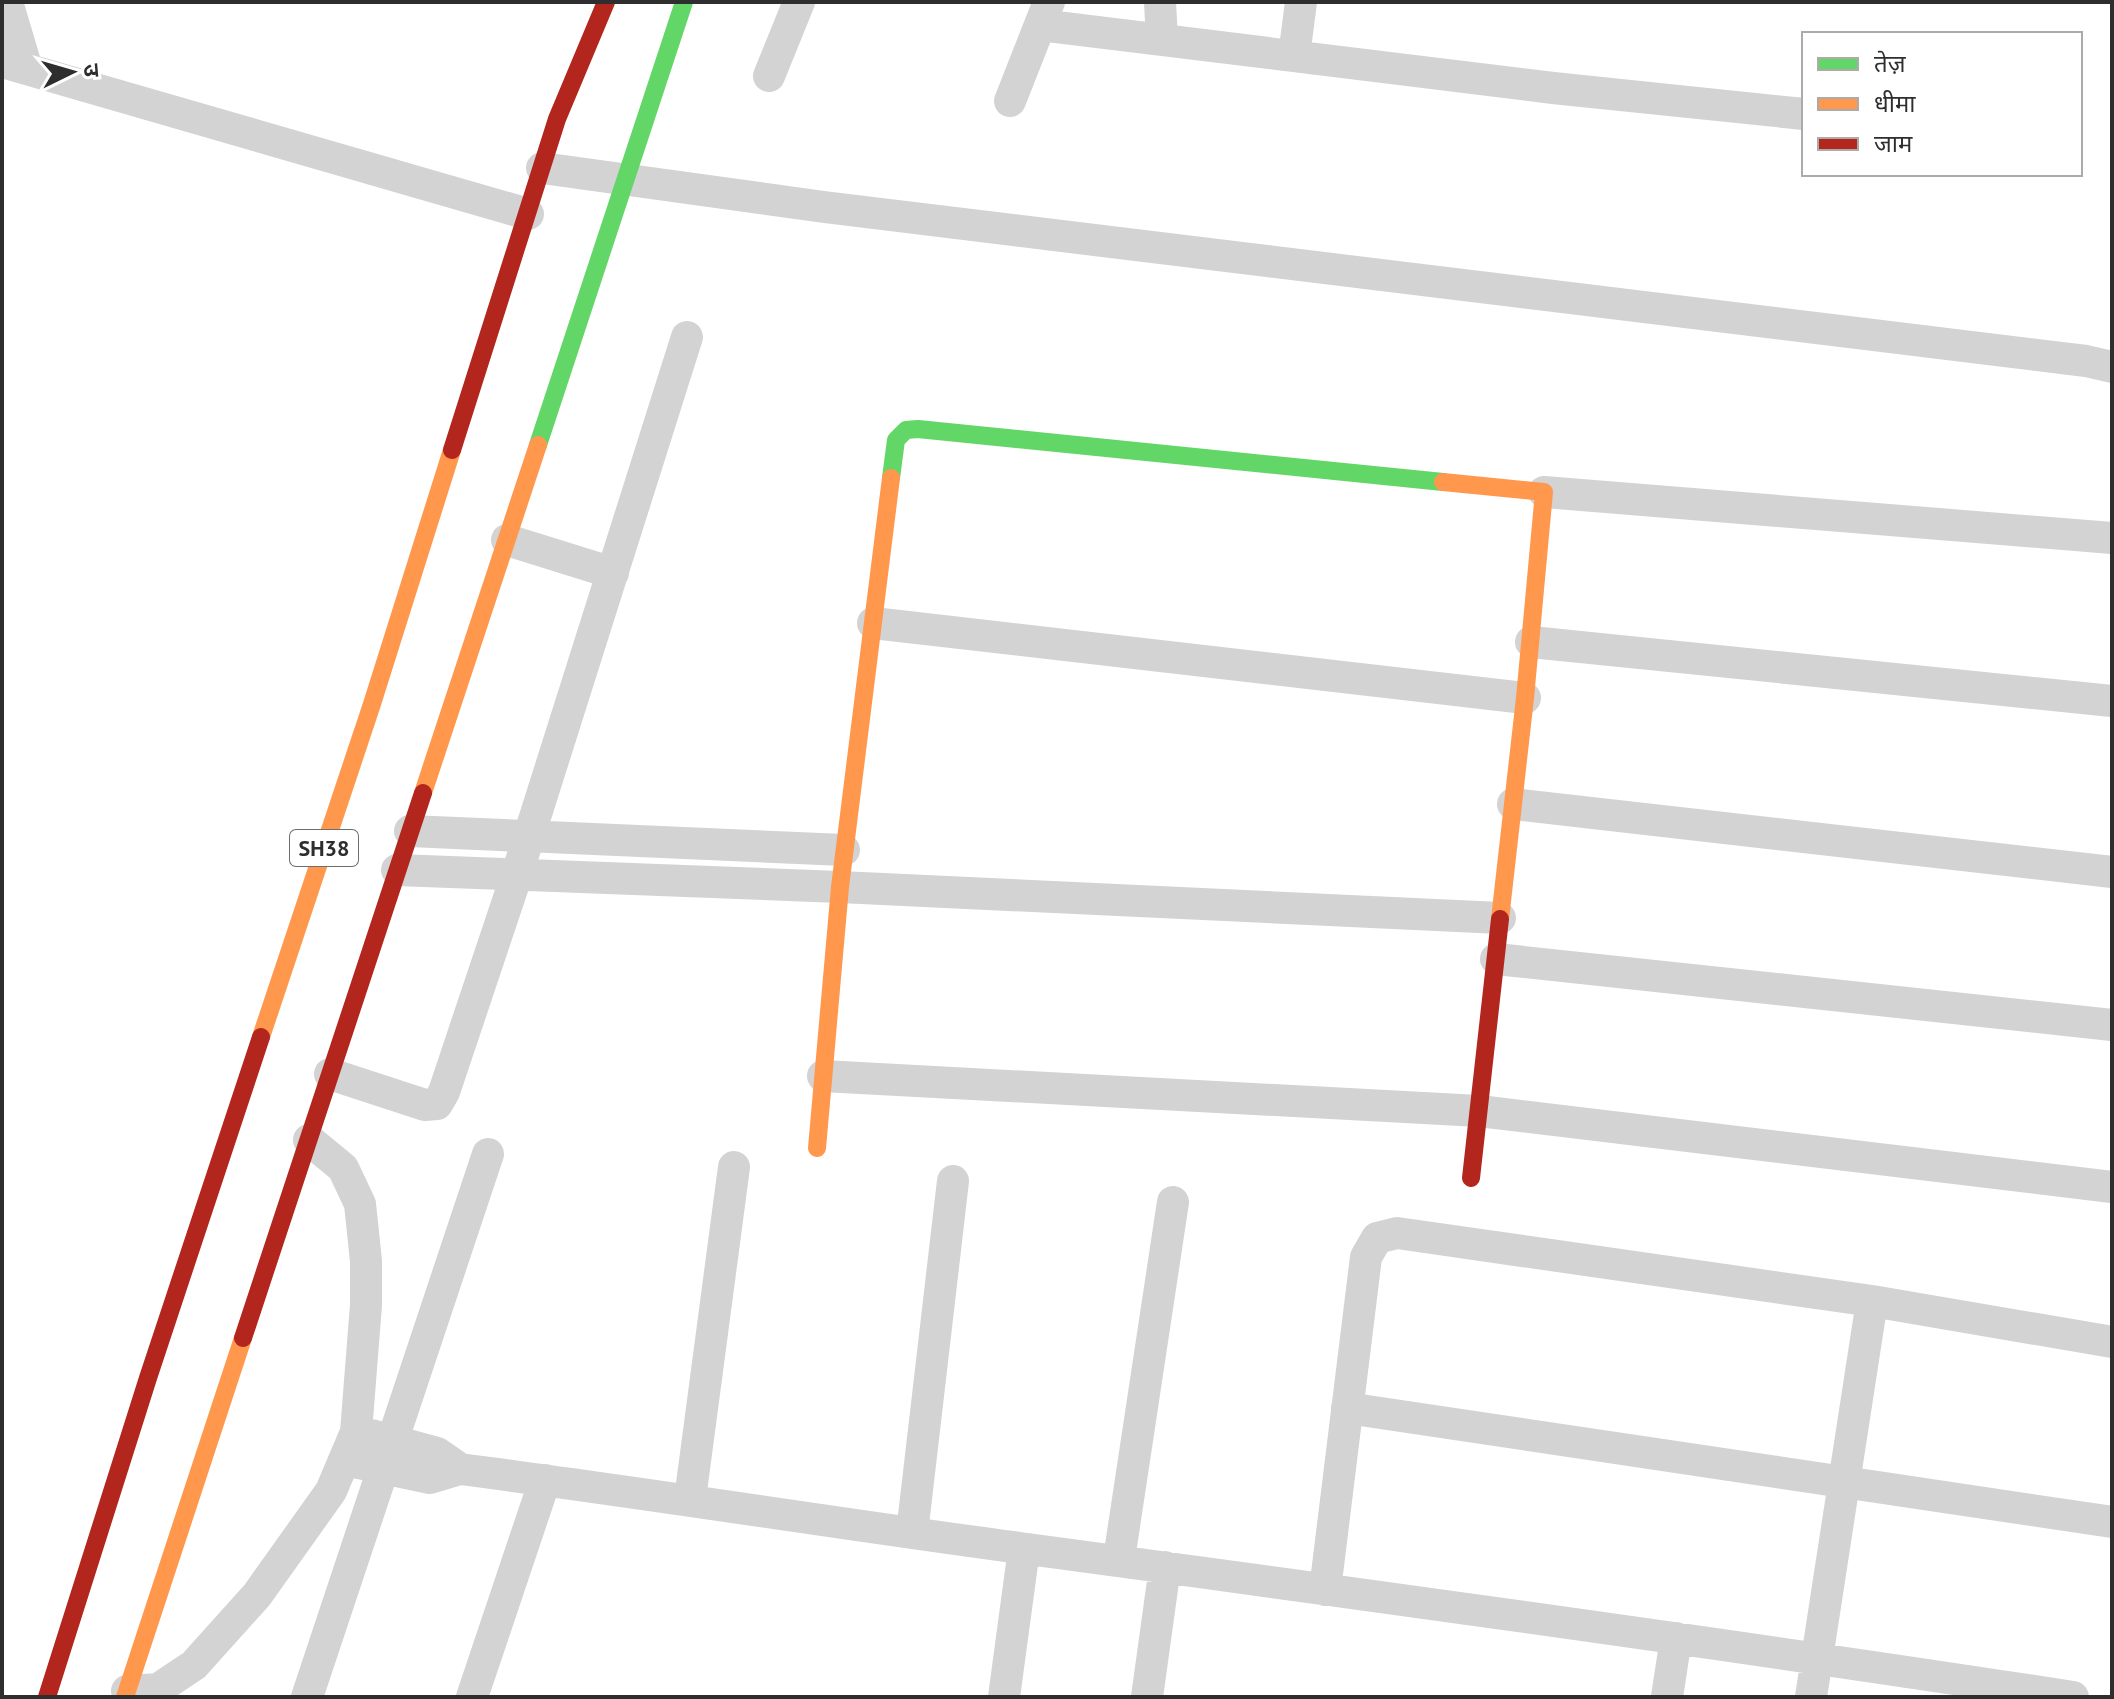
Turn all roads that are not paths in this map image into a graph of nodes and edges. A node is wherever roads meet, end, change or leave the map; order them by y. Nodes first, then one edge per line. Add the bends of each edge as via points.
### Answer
1 (7, 2) edge
2 (606, 2) edge
3 (684, 2) edge
4 (799, 2) edge
5 (1160, 2) edge
6 (1301, 2) edge
7 (1044, 14) edge
8 (1162, 40) junction
9 (1294, 56) junction
10 (14, 66) edge
11 (769, 76) dead end
12 (1010, 101) dead end
13 (1802, 114) edge
14 (542, 168) junction
15 (625, 181) junction
16 (528, 214) junction
17 (687, 337) dead end
18 (2112, 367) edge
19 (1544, 492) junction
20 (2112, 538) edge
21 (507, 540) junction
22 (613, 573) junction
23 (873, 623) junction
24 (1531, 642) junction
25 (1525, 698) junction
26 (2112, 701) edge
27 (1513, 804) junction
28 (410, 831) junction
29 (529, 836) junction
30 (679, 843) junction
31 (844, 850) junction
32 (397, 870) junction
33 (2112, 872) edge
34 (517, 874) junction
35 (676, 880) junction
36 (840, 887) junction
37 (1500, 918) junction
38 (1496, 959) junction
39 (2112, 1025) edge
40 (330, 1074) junction
41 (823, 1076) junction
42 (1479, 1111) junction
43 (309, 1140) junction
44 (817, 1148) dead end
45 (488, 1154) dead end
46 (734, 1167) dead end
47 (1471, 1178) dead end
48 (953, 1181) dead end
49 (2112, 1187) edge
50 (1173, 1202) dead end
51 (1872, 1301) junction
52 (2112, 1342) edge
53 (1347, 1408) junction
54 (350, 1446) junction
55 (388, 1454) junction
56 (545, 1480) junction
57 (1844, 1482) junction
58 (690, 1499) junction
59 (2112, 1522) edge
60 (912, 1533) junction
61 (1024, 1549) junction
62 (1119, 1559) junction
63 (1165, 1567) junction
64 (1325, 1590) junction
65 (1676, 1638) junction
66 (1817, 1658) junction
67 (126, 1694) edge
68 (47, 1697) edge
69 (307, 1697) edge
70 (472, 1697) edge
71 (1004, 1697) edge
72 (1147, 1697) edge
73 (1667, 1697) edge
74 (1811, 1697) edge
75 (2073, 1697) edge

1 - 10 street
2 - 14 main road, SH38
3 - 15 main road
4 - 11 street
5 - 8 street
6 - 9 street
7 - 8 street
7 - 12 street
8 - 9 street
9 - 13 street
10 - 16 street
14 - 15 street
14 - 16 main road, SH38
15 - 18 street
15 - 21 main road
16 - 68 main road, SH38
17 - 22 street
19 - 20 street
19 - 23 main road via 906,430 896,440
19 - 24 main road
21 - 22 street
21 - 28 main road
22 - 29 street
23 - 25 street
23 - 31 main road
24 - 25 main road
24 - 26 street
25 - 27 main road
27 - 33 street
27 - 37 main road
28 - 29 street
28 - 32 main road
29 - 30 street
29 - 34 street
30 - 31 street
30 - 35 street
31 - 36 main road
32 - 34 street
32 - 40 main road
34 - 35 street
34 - 40 street via 437,1104 425,1105
35 - 36 street
36 - 37 street
36 - 41 main road
37 - 38 main road
38 - 39 street
38 - 42 main road
40 - 43 main road
41 - 42 street
41 - 44 main road
42 - 47 main road
42 - 49 street
43 - 54 street via 343,1168 360,1204 366,1305
43 - 67 main road
45 - 55 street
46 - 58 street
48 - 60 street
50 - 62 street
51 - 52 street
51 - 53 street via 1397,1233 1377,1238 1366,1257
51 - 57 street
53 - 57 street
53 - 64 street
54 - 55 street
54 - 67 street via 314,1518 257,1595 194,1665 158,1689
55 - 56 street via 437,1453 460,1469
55 - 69 street
56 - 58 street
56 - 70 street
57 - 59 street
57 - 66 street
58 - 60 street
60 - 61 street
61 - 62 street
61 - 71 street
62 - 63 street
63 - 64 street
63 - 72 street
64 - 65 street
65 - 66 street
65 - 73 street
66 - 74 street
66 - 75 street

